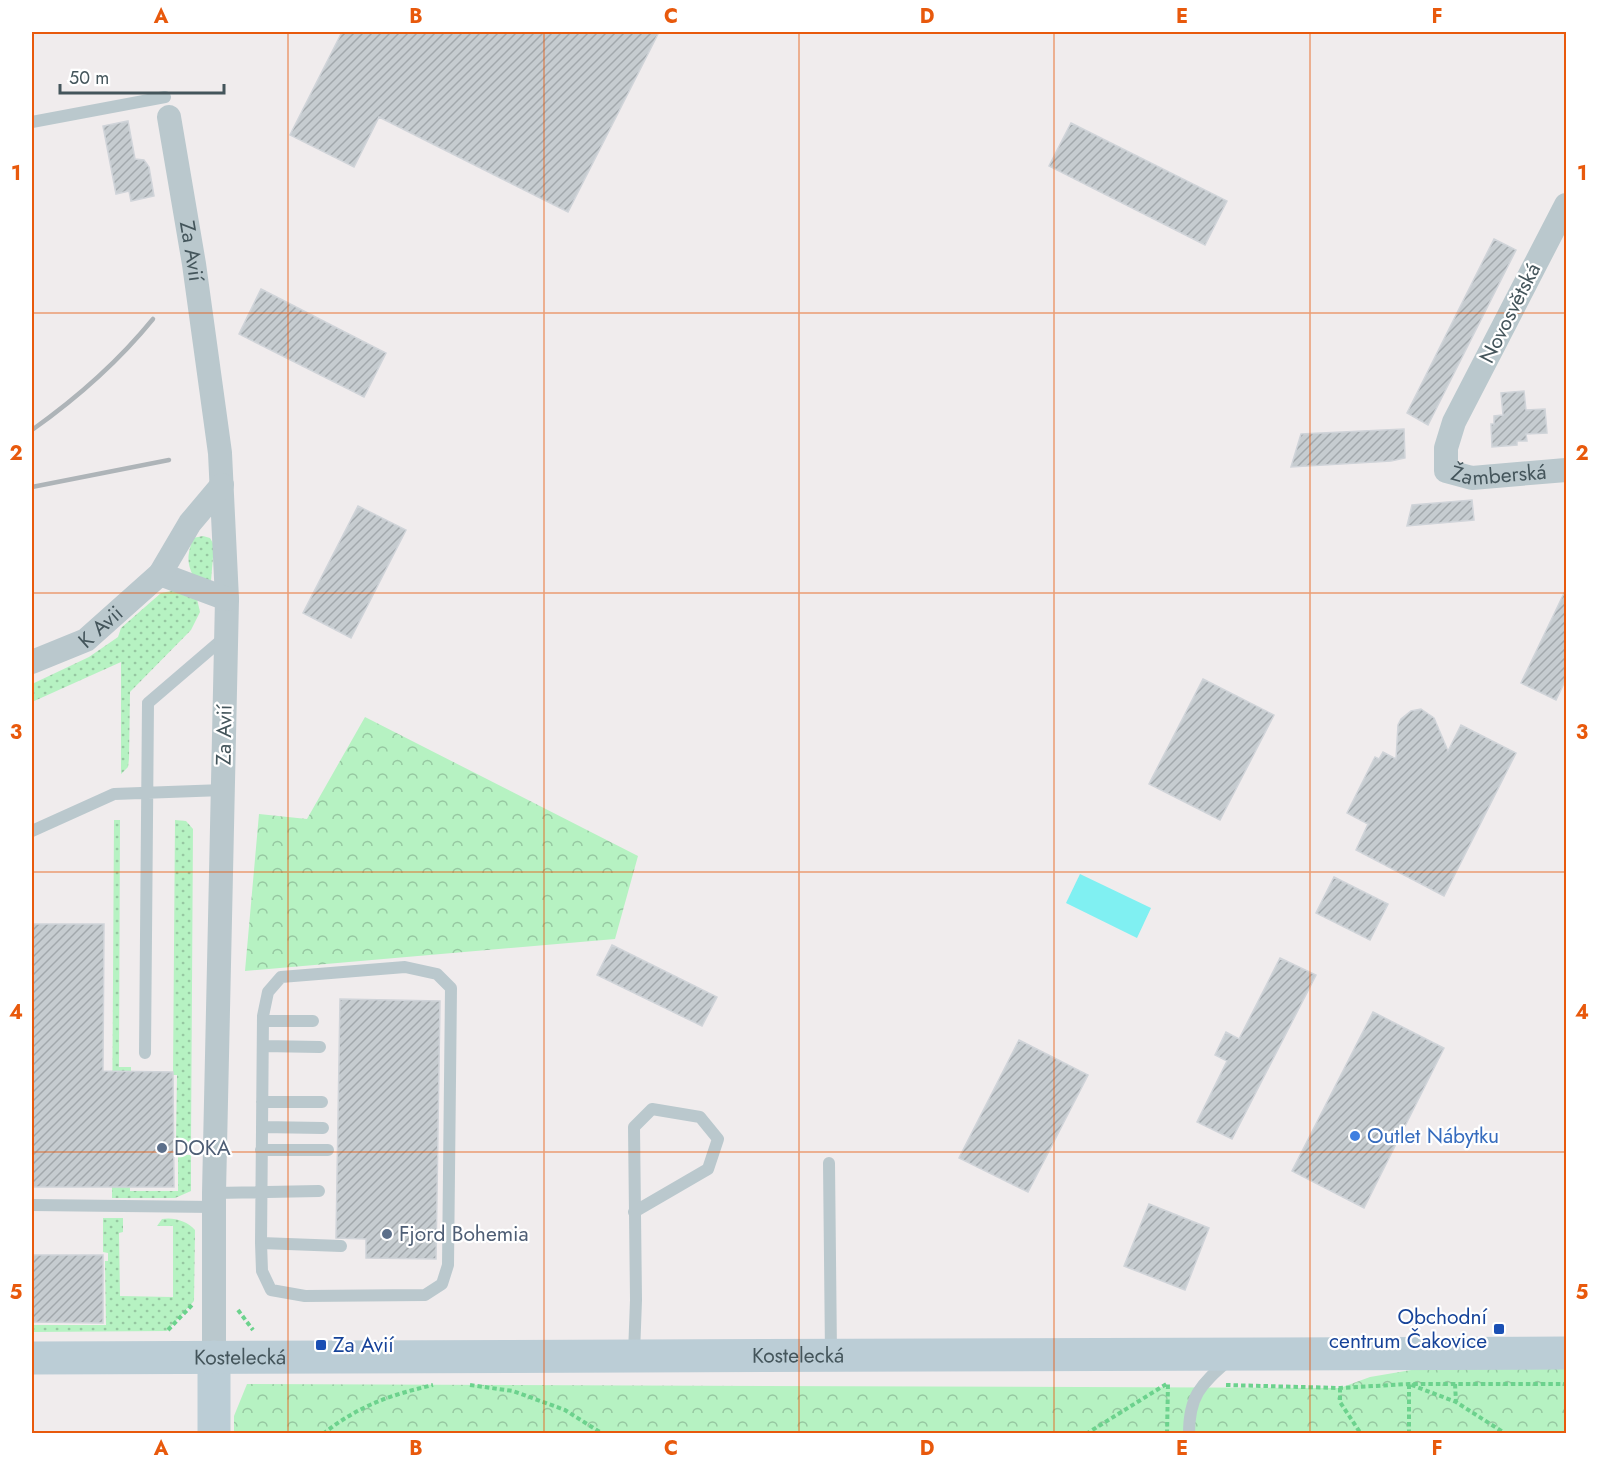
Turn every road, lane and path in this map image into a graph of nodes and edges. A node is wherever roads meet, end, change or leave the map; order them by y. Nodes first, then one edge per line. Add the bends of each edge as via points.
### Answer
1 (167, 107) joint
2 (32, 122) edge
3 (1566, 205) edge
4 (1454, 422) joint
5 (1566, 470) edge
6 (222, 485) junction
7 (160, 574) junction
8 (227, 599) junction
9 (226, 636) junction
10 (32, 662) edge
11 (223, 790) junction
12 (148, 794) junction
13 (32, 831) edge
14 (263, 1021) junction
15 (313, 1021) dead end
16 (263, 1046) junction
17 (320, 1047) dead end
18 (146, 1053) dead end
19 (262, 1102) junction
20 (322, 1102) dead end
21 (262, 1127) junction
22 (323, 1128) dead end
23 (261, 1150) junction
24 (328, 1150) dead end
25 (829, 1163) dead end
26 (319, 1191) dead end
27 (261, 1194) junction
28 (214, 1200) junction
29 (32, 1205) edge
30 (634, 1212) junction
31 (261, 1243) junction
32 (341, 1245) dead end
33 (214, 1283) junction
34 (236, 1305) dead end
35 (163, 1335) dead end
36 (260, 1335) dead end
37 (1566, 1353) edge
38 (1235, 1354) junction
39 (633, 1355) junction
40 (831, 1355) junction
41 (214, 1357) junction
42 (32, 1358) edge
43 (1157, 1383) dead end
44 (1168, 1383) junction
45 (437, 1384) dead end
46 (1409, 1384) junction
47 (1566, 1384) edge
48 (469, 1385) dead end
49 (1201, 1385) junction
50 (1340, 1388) junction
51 (214, 1434) edge
52 (323, 1434) edge
53 (603, 1434) edge
54 (1086, 1434) edge
55 (1167, 1434) edge
56 (1190, 1434) edge
57 (1361, 1434) edge
58 (1409, 1434) edge
59 (1506, 1434) edge

1 - 2 lane
1 - 6 street, Za Avií via 208,358
3 - 4 street, Novosvětská
4 - 5 street, Žamberská via 1446,448 1446,471 1472,478
6 - 7 street, K Avii via 190,524
6 - 8 street, Za Avií
7 - 8 street
7 - 10 street, K Avii via 86,640
8 - 9 street, Za Avií
9 - 11 street, Za Avií
9 - 12 lane via 148,703
11 - 12 lane
11 - 28 street, Za Avií
12 - 13 lane via 114,794
12 - 18 lane
14 - 15 lane
14 - 16 lane
14 - 31 lane via 268,992 281,978 405,967 437,974 451,988 448,1264 442,1284 424,1295 305,1296 271,1290 262,1271
16 - 17 lane
16 - 19 lane
19 - 20 lane
19 - 21 lane
21 - 22 lane
21 - 23 lane
23 - 24 lane
23 - 27 lane
25 - 40 lane
26 - 27 lane
27 - 28 lane
27 - 31 lane
28 - 29 lane
28 - 33 street, Za Avií
30 - 30 lane via 634,1127 652,1109 700,1117 718,1139 708,1169
30 - 39 lane
31 - 32 lane
33 - 35 path
33 - 41 street, Za Avií
34 - 36 path
37 - 38 street, Kostelecká
38 - 40 street, Kostelecká
38 - 49 lane
39 - 40 street, Kostelecká
39 - 41 street, Kostelecká
41 - 42 street, Kostelecká
41 - 51 street
43 - 44 path
44 - 49 path
44 - 54 path
44 - 55 path
45 - 52 path via 395,1394 344,1417
46 - 47 path
46 - 50 path
46 - 58 path
46 - 59 path via 1456,1402
48 - 53 path via 513,1391 565,1410
49 - 50 path
49 - 56 lane via 1190,1413
50 - 57 path via 1340,1402

